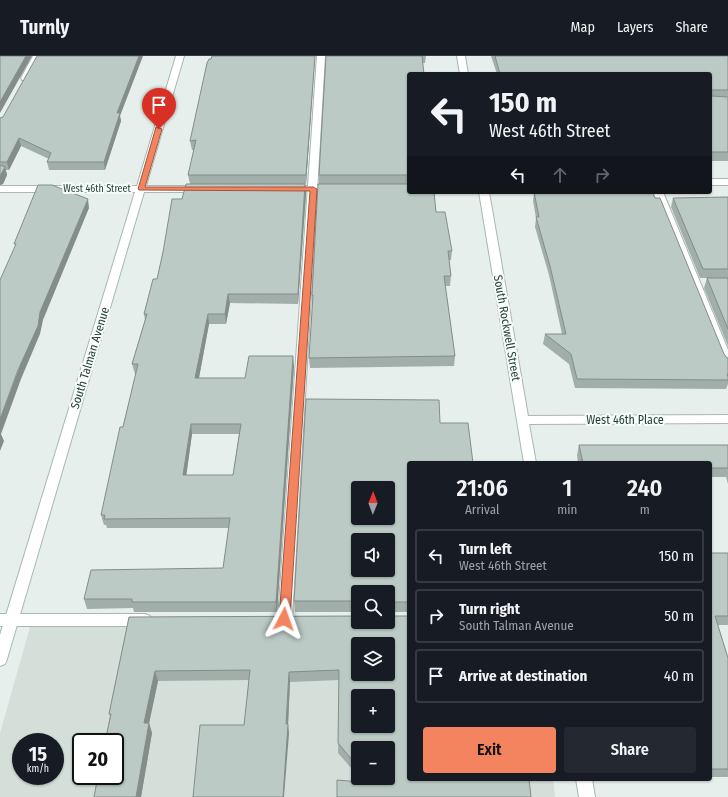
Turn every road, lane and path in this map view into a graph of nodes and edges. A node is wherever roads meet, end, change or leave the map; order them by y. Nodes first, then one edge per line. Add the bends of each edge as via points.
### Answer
1 (37, 56) edge
2 (180, 56) edge
3 (322, 56) edge
4 (461, 56) edge
5 (464, 72) edge
6 (22, 83) edge
7 (712, 182) edge
8 (728, 182) edge
9 (0, 189) edge
10 (141, 189) junction
11 (206, 189) edge
12 (283, 189) edge
13 (313, 189) junction
14 (345, 189) edge
15 (484, 194) edge
16 (659, 194) edge
17 (696, 284) junction
18 (708, 284) edge
19 (728, 363) edge
20 (728, 419) edge
21 (523, 420) junction
22 (530, 461) edge
23 (269, 619) edge
24 (284, 619) junction
25 (299, 619) edge
26 (6, 620) edge
27 (161, 620) edge
28 (0, 659) edge
29 (584, 781) edge
30 (587, 797) edge

1 - 6 street
2 - 10 street, South Talman Avenue
3 - 13 street
4 - 5 street
7 - 8 street
9 - 10 street, West 46th Street
10 - 11 street, West 46th Street
10 - 26 street, South Talman Avenue
12 - 13 street
13 - 14 street
13 - 24 street
15 - 21 street, South Rockwell Street
16 - 17 street
17 - 18 street
17 - 19 street
20 - 21 street, West 46th Place
21 - 22 street, South Rockwell Street
23 - 24 street
24 - 25 street
26 - 27 street
26 - 28 street, South Talman Avenue
29 - 30 street

